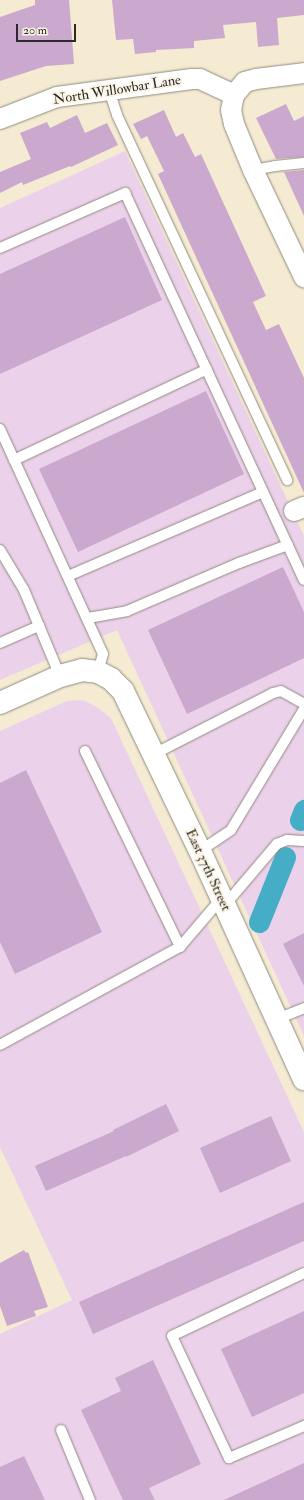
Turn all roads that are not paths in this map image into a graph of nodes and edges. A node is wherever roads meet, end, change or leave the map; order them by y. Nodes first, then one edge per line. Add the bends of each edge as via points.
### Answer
1 (304, 73) edge
2 (109, 90) junction
3 (234, 95) junction
4 (0, 119) edge
5 (304, 163) edge
6 (253, 170) junction
7 (0, 248) edge
8 (304, 277) edge
9 (206, 369) junction
10 (0, 429) edge
11 (14, 460) junction
12 (287, 480) dead end
13 (263, 492) junction
14 (288, 545) junction
15 (0, 550) edge
16 (68, 576) junction
17 (304, 580) edge
18 (88, 618) junction
19 (39, 626) junction
20 (0, 643) edge
21 (98, 672) junction
22 (60, 676) junction
23 (0, 703) edge
24 (304, 704) edge
25 (304, 709) edge
26 (85, 751) dead end
27 (154, 754) junction
28 (304, 841) edge
29 (200, 851) junction
30 (223, 902) junction
31 (180, 947) junction
32 (304, 1008) edge
33 (277, 1019) junction
34 (0, 1045) edge
35 (304, 1079) edge
36 (304, 1273) edge
37 (304, 1426) edge
38 (61, 1430) dead end
39 (90, 1500) edge

1 - 3 street via 245,82
2 - 3 street, North Willowbar Lane via 200,79
2 - 4 street, North Willowbar Lane via 57,98
2 - 12 lane via 117,115
3 - 6 street via 231,110 234,124
5 - 6 lane
6 - 8 street
7 - 9 lane via 125,193
9 - 11 lane
9 - 13 lane
10 - 11 lane
11 - 16 lane
13 - 14 lane
13 - 16 lane
14 - 17 lane
14 - 18 lane via 238,563 127,611
15 - 19 lane via 24,590
16 - 18 lane
18 - 21 lane via 103,654
19 - 20 lane
19 - 22 lane
21 - 22 street via 82,670
21 - 27 street, East 37th Street via 111,679 123,691
22 - 23 street
24 - 27 lane via 281,691 273,693
25 - 29 lane via 231,830
26 - 31 lane
27 - 29 street, East 37th Street
28 - 30 lane via 287,840 277,844
29 - 30 street, East 37th Street
30 - 31 lane
30 - 33 street, East 37th Street
31 - 34 lane
32 - 33 lane
33 - 35 street, East 37th Street
36 - 37 lane via 172,1336 229,1458
38 - 39 lane

